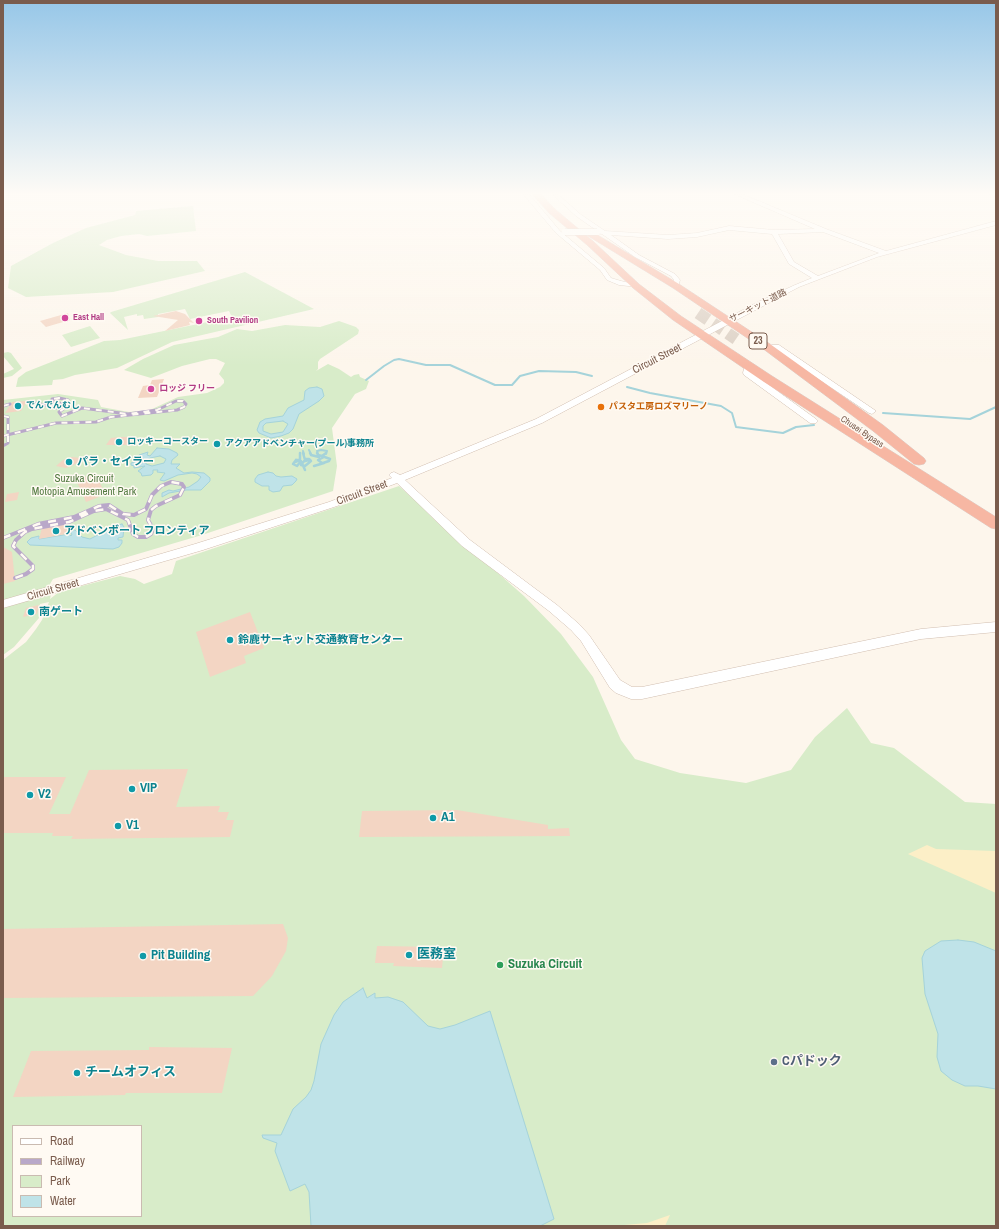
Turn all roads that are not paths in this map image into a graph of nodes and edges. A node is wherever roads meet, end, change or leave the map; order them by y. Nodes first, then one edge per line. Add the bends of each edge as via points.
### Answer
1 (580, 251) edge
2 (606, 251) edge
3 (611, 251) edge
4 (615, 251) edge
5 (631, 251) edge
6 (785, 251) edge
7 (886, 252) edge
8 (875, 256) junction
9 (815, 277) junction
10 (636, 286) junction
11 (671, 289) junction
12 (679, 306) dead end
13 (726, 320) junction
14 (700, 333) junction
15 (766, 346) junction
16 (751, 368) junction
17 (872, 411) dead end
18 (813, 421) dead end
19 (919, 461) junction
20 (396, 477) junction
21 (996, 513) edge
22 (996, 524) edge
23 (3, 597) edge
24 (3, 604) edge
25 (996, 627) edge

1 - 10 street via 602,270 621,279 619,283
2 - 10 highway
3 - 12 highway, 23
4 - 11 highway, 23
5 - 11 street via 673,275 677,280
6 - 9 street via 792,263
7 - 8 street, サーキット道路
8 - 9 street
8 - 13 street, サーキット道路 via 797,286
9 - 13 street via 762,299
10 - 14 highway
11 - 13 highway, 23
13 - 14 street, サーキット道路
13 - 15 highway, 23
14 - 16 highway, 23
14 - 20 street, Circuit Street via 539,420
15 - 17 street via 776,347
15 - 19 highway, 23
16 - 18 street via 747,370 748,373
16 - 22 highway, 23
19 - 21 highway, Chusei Bypass / 23
19 - 22 highway, Chusei Bypass / 23 via 732,340
20 - 23 street, Circuit Street
20 - 24 street, Circuit Street via 332,504 199,547
20 - 25 street via 466,543 575,627 615,684 631,693 642,693 913,635

